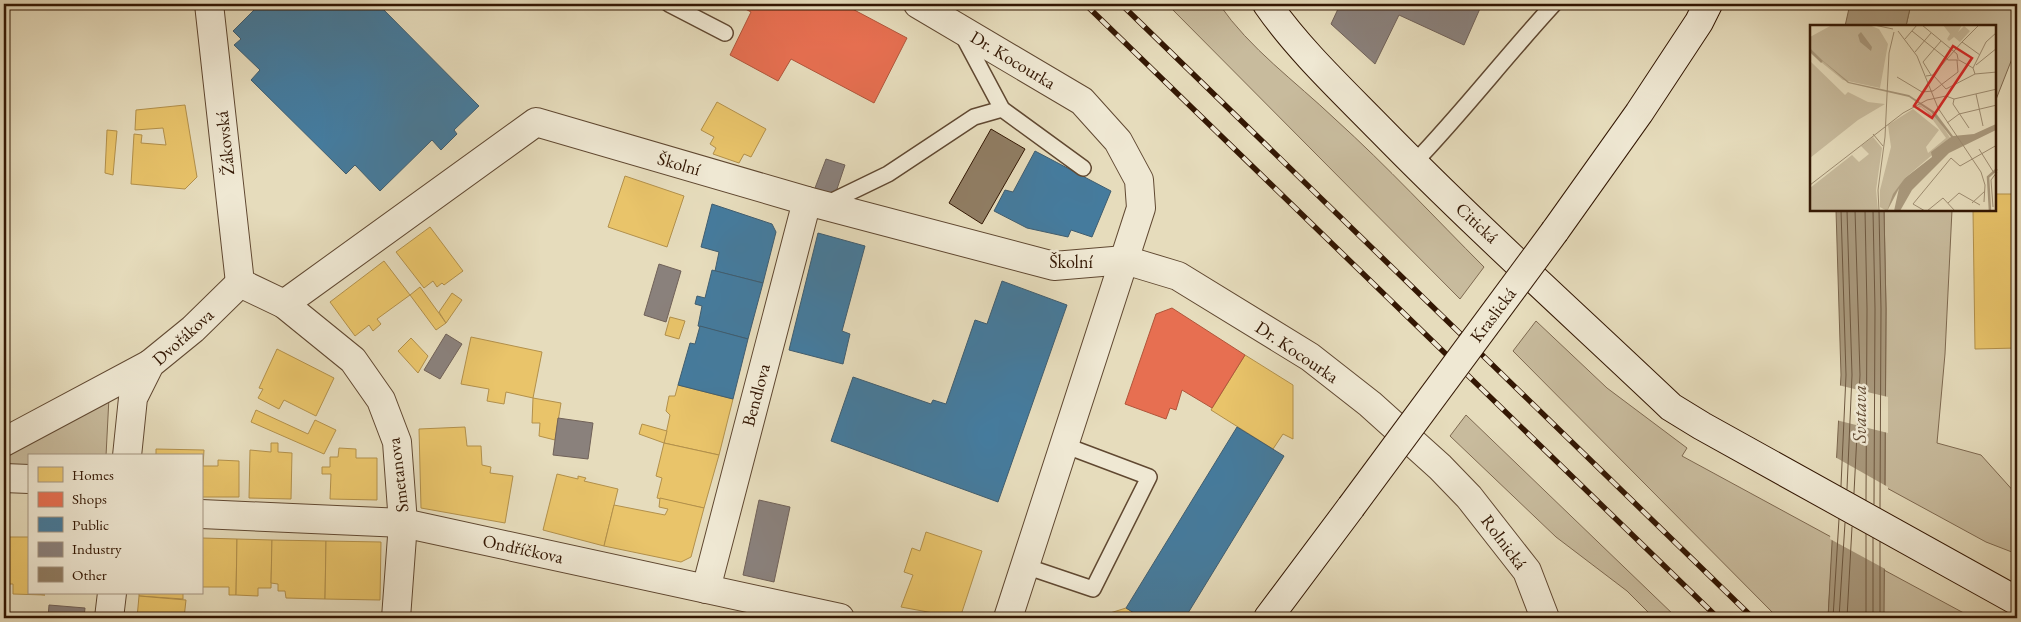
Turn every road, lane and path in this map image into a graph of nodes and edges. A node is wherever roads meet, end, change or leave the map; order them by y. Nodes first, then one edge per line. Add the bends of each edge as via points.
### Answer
1 (209, 4) edge
2 (669, 4) edge
3 (918, 4) edge
4 (1267, 4) edge
5 (1554, 4) edge
6 (1708, 4) edge
7 (959, 28) junction
8 (725, 33) dead end
9 (1002, 109) junction
10 (1414, 163) junction
11 (1083, 168) dead end
12 (815, 203) junction
13 (1125, 260) junction
14 (240, 283) junction
15 (284, 304) junction
16 (150, 364) junction
17 (4, 442) edge
18 (1064, 445) junction
19 (127, 454) edge
20 (1449, 475) joint
21 (4, 478) edge
22 (28, 479) edge
23 (202, 514) edge
24 (403, 523) junction
25 (1025, 566) junction
26 (706, 589) junction
27 (112, 594) edge
28 (2017, 601) edge
29 (1548, 617) edge
30 (109, 618) edge
31 (396, 618) edge
32 (840, 618) edge
33 (1008, 618) edge
34 (1268, 618) edge

1 - 14 street, Žákovská
2 - 8 lane
3 - 7 street, Dr. Kocourka
4 - 10 street, Citická via 1340,87
5 - 10 lane
6 - 34 street, Kraslická, bridge via 1639,113 1555,231
7 - 9 lane
7 - 13 street, Dr. Kocourka via 1082,100 1118,141 1138,180 1141,208
9 - 11 lane
9 - 12 lane via 974,117 888,174
10 - 28 street, Citická via 1671,407
12 - 13 street, Školní via 1054,266
12 - 15 street, Školní via 536,122
12 - 26 street, Bendlova
13 - 18 street, Dr. Kocourka
13 - 20 street, Dr. Kocourka via 1178,276 1310,357 1370,404
14 - 15 street, Smetanova
14 - 16 street, Dvořákova via 186,335
15 - 24 street, Smetanova via 353,360 381,400 397,442
16 - 17 street
16 - 19 street, Dvořákova via 133,398
18 - 25 street, Dr. Kocourka
18 - 25 lane via 1149,477 1093,588
20 - 29 street, Rolnická via 1526,571
21 - 22 street
23 - 24 street, Ondříčkova
24 - 26 street, Ondříčkova
24 - 31 street, Smetanova
25 - 33 street, Dr. Kocourka
26 - 32 street, Ondříčkova
27 - 30 street

